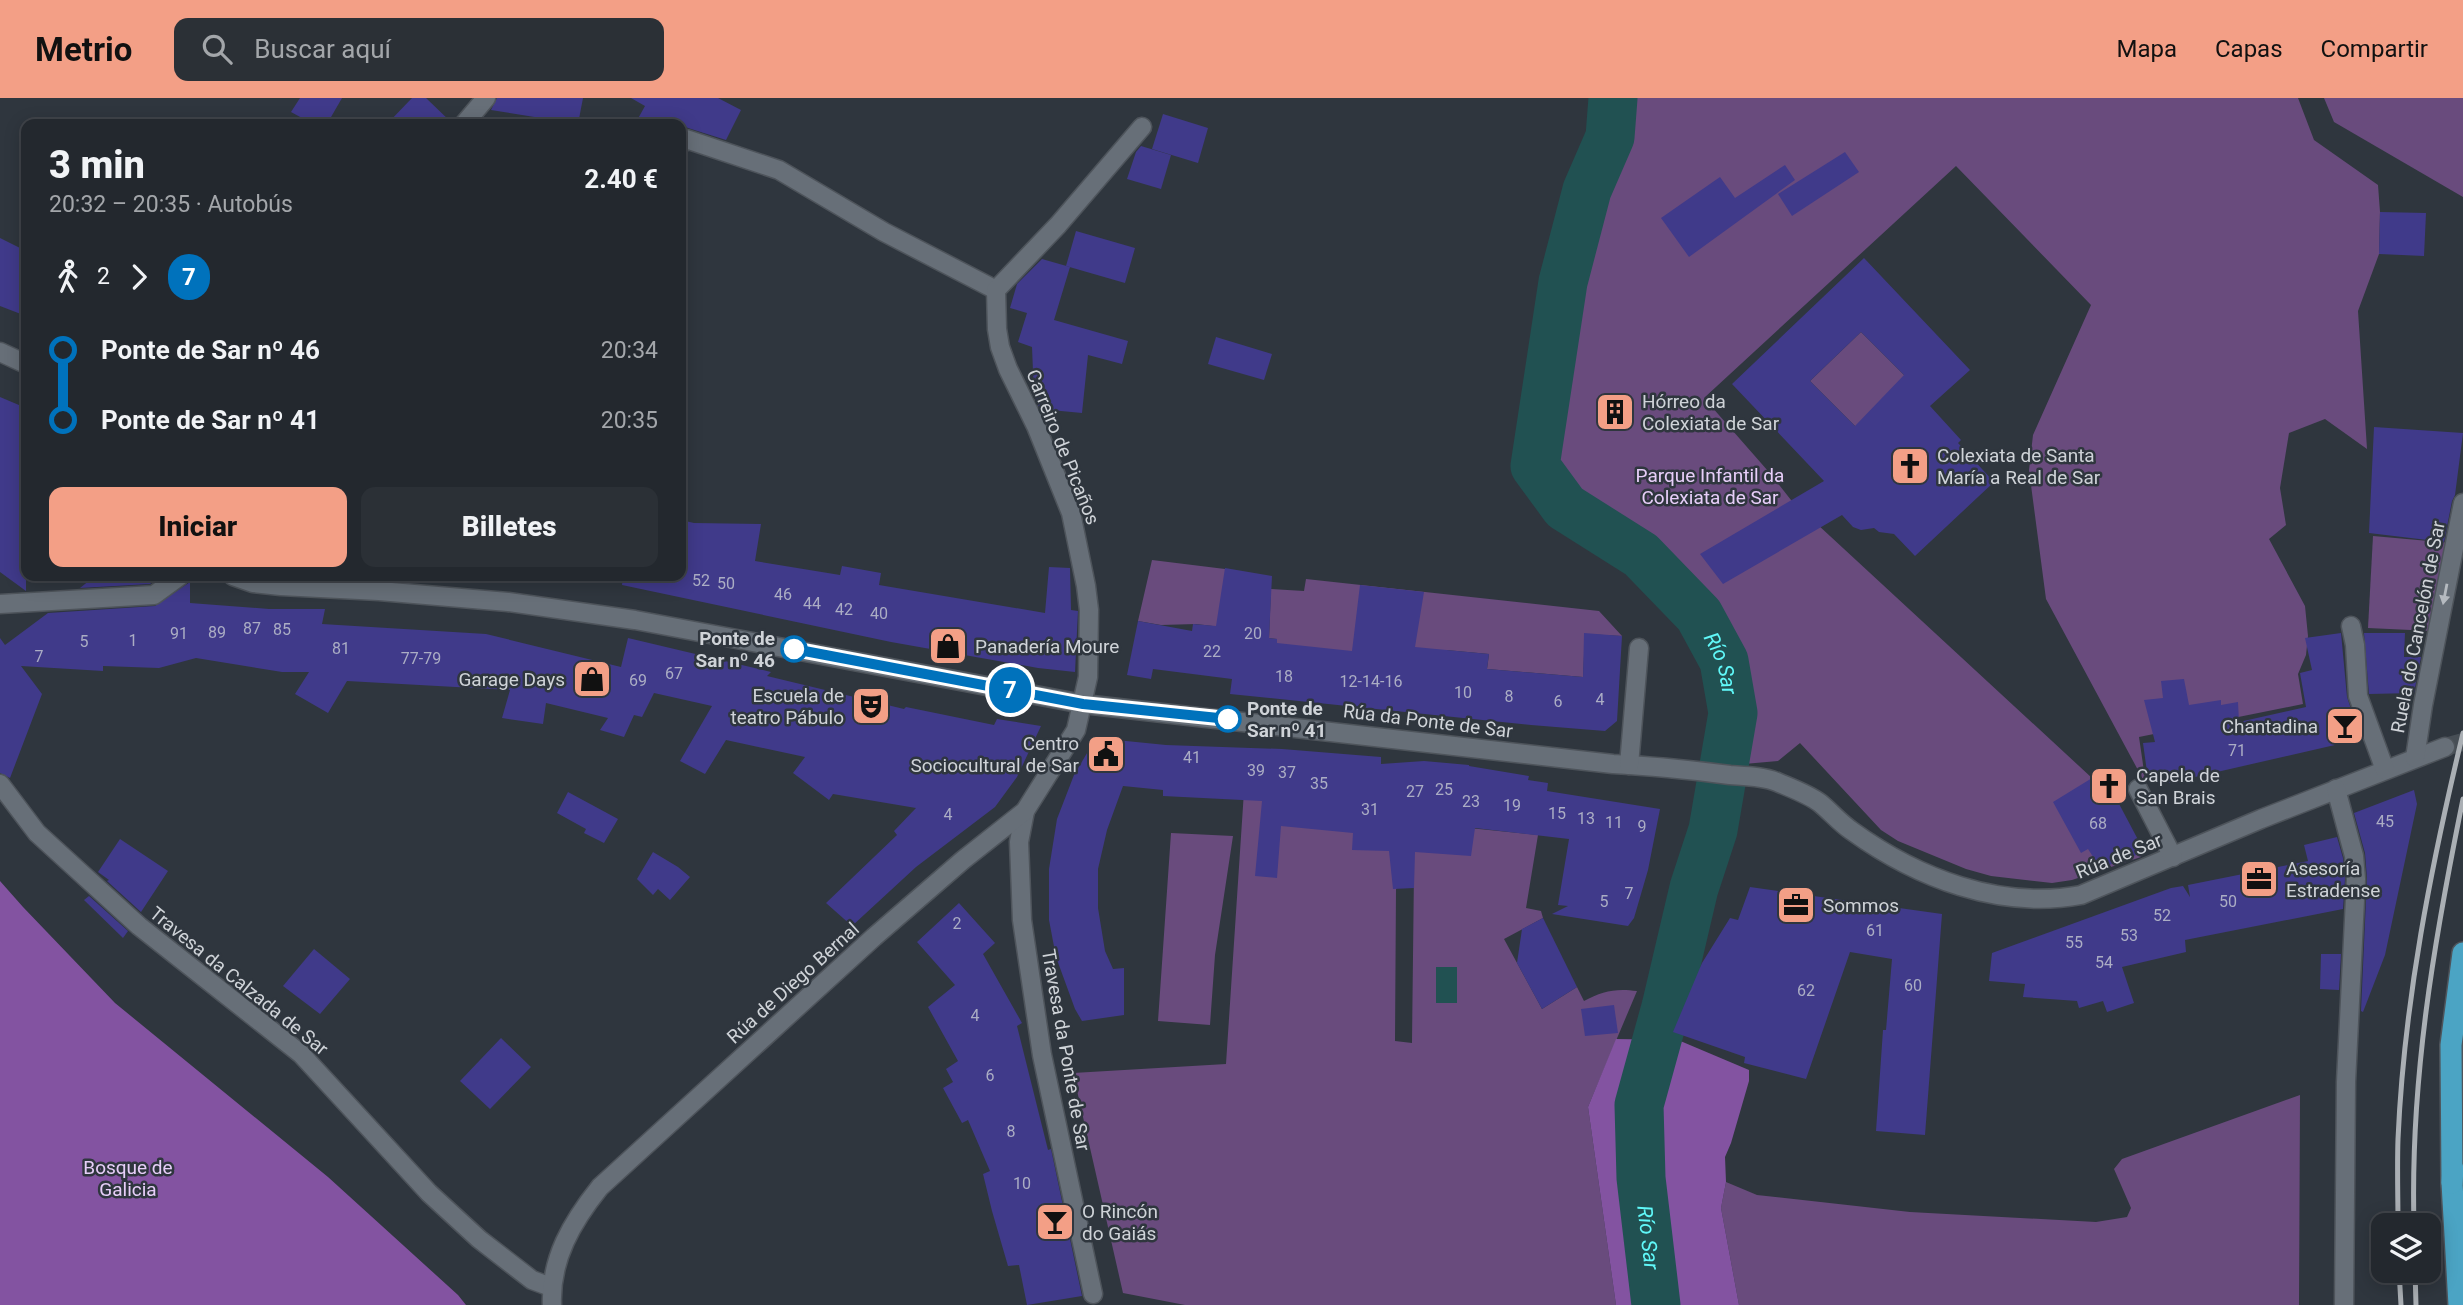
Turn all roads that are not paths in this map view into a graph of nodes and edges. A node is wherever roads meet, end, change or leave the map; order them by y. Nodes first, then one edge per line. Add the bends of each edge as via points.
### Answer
1 (486, 98) edge
2 (468, 119) edge
3 (1142, 127) dead end
4 (686, 140) edge
5 (996, 290) junction
6 (0, 352) edge
7 (21, 362) edge
8 (2463, 503) edge
9 (173, 581) edge
10 (247, 581) edge
11 (6, 604) edge
12 (2351, 626) dead end
13 (1639, 648) dead end
14 (1083, 704) junction
15 (2445, 747) tunnel mouth
16 (2415, 758) junction
17 (1629, 765) junction
18 (1663, 766) joint
19 (2385, 770) junction
20 (0, 784) edge
21 (2138, 789) dead end
22 (2336, 789) junction
23 (1026, 811) junction
24 (2174, 857) junction
25 (2463, 953) edge
26 (2463, 1087) edge
27 (2452, 1182) junction
28 (1093, 1294) dead end
29 (551, 1296) edge
30 (2344, 1305) edge
31 (2459, 1305) edge

1 - 2 street
3 - 5 street
4 - 5 street via 779,170
5 - 14 street, Carreiro de Picaños via 1000,347 1077,533 1089,610
6 - 7 street
8 -> 16 street, Ruela do Cancelón de Sar
9 - 11 street via 154,595
10 - 14 street, Rúa da Ponte de Sar via 508,602 635,620
12 - 19 street via 2358,696
13 - 17 street
14 - 17 street, Rúa da Ponte de Sar
14 - 23 street, Rúa de Diego Bernal via 1076,730
15 - 16 street, Rúa de Sar
16 - 19 street, Rúa de Sar
17 - 18 street, Rúa da Ponte de Sar
18 - 24 street, Rúa de Sar via 1768,779 1818,802 1887,856 1970,890 2057,900 2081,895
19 - 22 street, Rúa de Sar
20 - 29 street, Travesa da Calzada de Sar via 37,833 139,926 301,1054 429,1193
21 - 24 street
22 - 24 street, Rúa de Sar
22 - 30 street via 2356,879 2346,1082
23 - 28 street, Travesa da Ponte de Sar via 1019,842 1022,920 1042,1055
23 - 29 street, Rúa de Diego Bernal via 874,937 600,1187 561,1245
25 - 27 highway via 2451,1045
26 - 27 highway
27 - 31 highway

